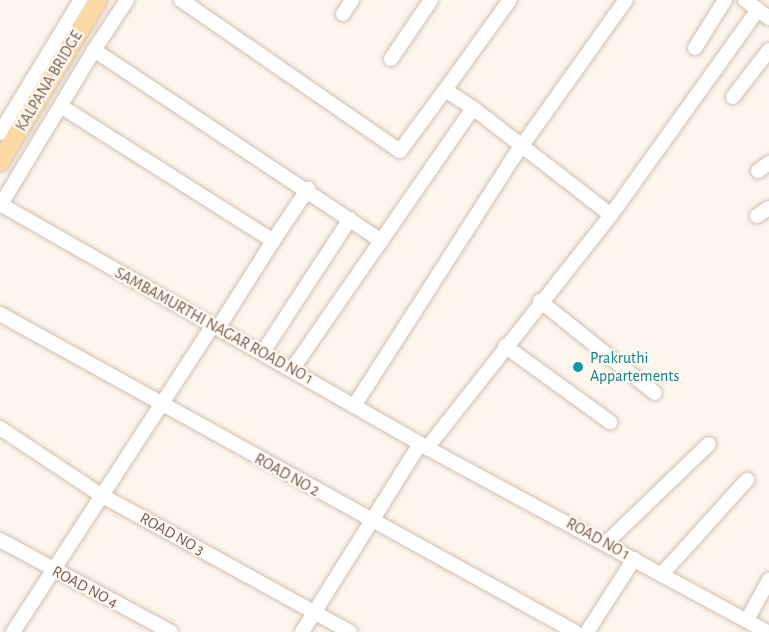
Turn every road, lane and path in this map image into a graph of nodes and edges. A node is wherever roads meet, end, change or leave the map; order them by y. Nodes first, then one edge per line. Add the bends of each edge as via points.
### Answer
1 (81, 0) edge
2 (99, 0) edge
3 (127, 0) edge
4 (181, 0) edge
5 (352, 0) edge
6 (431, 0) edge
7 (510, 0) edge
8 (626, 0) edge
9 (725, 0) edge
10 (745, 0) edge
11 (343, 14) dead end
12 (764, 14) edge
13 (695, 48) dead end
14 (94, 50) junction
15 (769, 50) edge
16 (391, 59) dead end
17 (445, 90) junction
18 (733, 97) dead end
19 (62, 106) junction
20 (472, 108) junction
21 (0, 133) edge
22 (521, 146) junction
23 (0, 162) edge
24 (308, 189) junction
25 (0, 205) edge
26 (769, 208) edge
27 (611, 215) junction
28 (757, 216) dead end
29 (350, 219) junction
30 (273, 241) junction
31 (381, 241) junction
32 (540, 301) junction
33 (0, 314) edge
34 (215, 326) junction
35 (505, 346) junction
36 (263, 352) junction
37 (293, 368) junction
38 (655, 393) dead end
39 (159, 404) junction
40 (354, 406) junction
41 (610, 422) dead end
42 (0, 428) edge
43 (709, 444) dead end
44 (424, 446) junction
45 (747, 480) dead end
46 (100, 495) junction
47 (371, 522) junction
48 (0, 540) edge
49 (605, 544) junction
50 (634, 559) junction
51 (53, 570) junction
52 (662, 574) junction
53 (769, 580) edge
54 (315, 613) junction
55 (747, 620) junction
56 (13, 632) edge
57 (171, 632) edge
58 (302, 632) edge
59 (350, 632) edge
60 (575, 632) edge
61 (587, 632) edge
62 (768, 632) edge

1 - 21 street
2 - 23 main road, KALPANA BRIDGE
3 - 14 street
4 - 17 street via 400,151
5 - 11 street
6 - 16 street
7 - 17 street
8 - 22 street
9 - 13 street
10 - 12 street
12 - 27 street
14 - 19 street
14 - 24 street
15 - 18 street
17 - 20 street
19 - 25 street
19 - 30 street
20 - 22 street
20 - 31 street
22 - 27 street
22 - 40 street
24 - 29 street
24 - 30 street
25 - 34 street, SAMBAMURTHI NAGAR ROAD NO 1
26 - 28 street
27 - 32 street
29 - 31 street
29 - 36 street
30 - 34 street
31 - 37 street
32 - 35 street
32 - 38 street
33 - 39 street, ROAD NO 2
34 - 36 street, SAMBAMURTHI NAGAR ROAD NO 1
34 - 39 street
35 - 41 street
35 - 44 street
36 - 37 street, SAMBAMURTHI NAGAR ROAD NO 1
37 - 40 street, SAMBAMURTHI NAGAR ROAD NO 1
39 - 46 street
39 - 47 street, ROAD NO 2
40 - 44 street, SAMBAMURTHI NAGAR ROAD NO 1
42 - 46 street, ROAD NO 3
43 - 49 street
44 - 47 street
44 - 49 street, ROAD NO 1
45 - 52 street
46 - 51 street
46 - 54 street, ROAD NO 3
47 - 54 street
47 - 60 street, ROAD NO 2
48 - 51 street, ROAD NO 4
49 - 50 street, ROAD NO 1
50 - 52 street, ROAD NO 1
50 - 61 street
51 - 56 street
51 - 57 street, ROAD NO 4
52 - 55 street, ROAD NO 1
53 - 55 street
54 - 58 street
54 - 59 street, ROAD NO 3
55 - 62 street, ROAD NO 1

